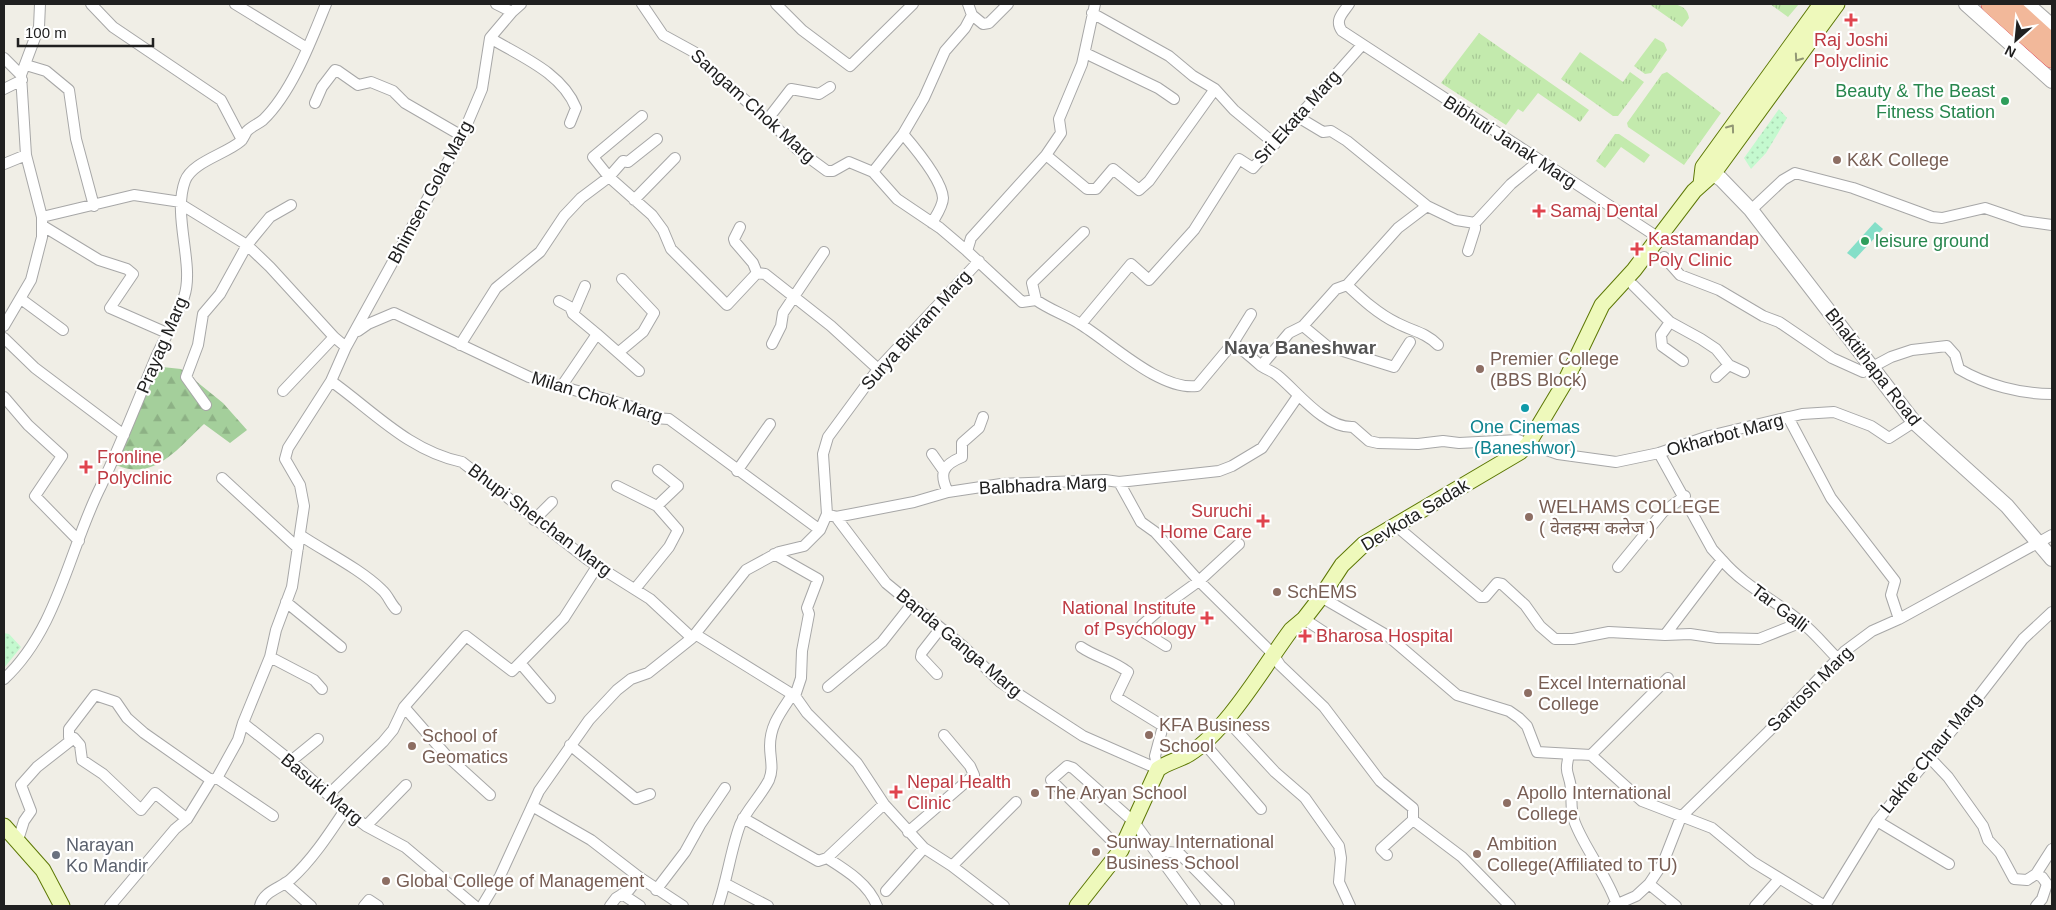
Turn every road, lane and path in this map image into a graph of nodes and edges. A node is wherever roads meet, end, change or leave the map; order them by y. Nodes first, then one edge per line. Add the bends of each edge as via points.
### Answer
1 (40, 4) edge
2 (91, 4) edge
3 (236, 4) edge
4 (326, 4) edge
5 (496, 4) edge
6 (521, 4) edge
7 (642, 4) edge
8 (776, 4) edge
9 (913, 4) edge
10 (968, 4) edge
11 (1008, 4) edge
12 (1350, 4) edge
13 (1821, 4) edge
14 (1837, 4) edge
15 (1966, 4) edge
16 (1990, 4) edge
17 (2009, 4) edge
18 (2027, 4) edge
19 (1093, 9) edge
20 (512, 12) junction
21 (972, 15) junction
22 (2052, 26) edge
23 (490, 38) junction
24 (2052, 43) edge
25 (1362, 44) junction
26 (307, 48) junction
27 (1085, 53) junction
28 (4, 58) edge
29 (2052, 59) edge
30 (23, 74) junction
31 (2052, 81) edge
32 (830, 87) dead end
33 (4, 89) edge
34 (1215, 89) junction
35 (1174, 99) dead end
36 (314, 103) dead end
37 (642, 116) dead end
38 (1298, 117) junction
39 (767, 120) junction
40 (570, 123) dead end
41 (903, 134) junction
42 (462, 136) junction
43 (657, 139) dead end
44 (242, 140) junction
45 (1275, 144) junction
46 (26, 154) junction
47 (1046, 155) junction
48 (675, 158) dead end
49 (1539, 161) junction
50 (4, 164) edge
51 (1708, 170) junction
52 (873, 172) junction
53 (609, 177) junction
54 (634, 200) junction
55 (182, 203) junction
56 (290, 205) dead end
57 (94, 206) junction
58 (1427, 206) junction
59 (1751, 210) junction
60 (43, 221) junction
61 (932, 223) junction
62 (1475, 223) junction
63 (2052, 225) edge
64 (740, 228) dead end
65 (1084, 232) dead end
66 (1659, 238) junction
67 (249, 247) junction
68 (967, 251) junction
69 (1468, 251) dead end
70 (824, 252) dead end
71 (1664, 257) dead end
72 (979, 260) junction
73 (757, 272) junction
74 (622, 279) dead end
75 (1347, 285) junction
76 (1633, 285) dead end
77 (585, 286) dead end
78 (794, 298) junction
79 (22, 299) junction
80 (1036, 300) junction
81 (559, 301) dead end
82 (573, 314) junction
83 (1251, 314) dead end
84 (1670, 322) junction
85 (1081, 324) junction
86 (4, 326) edge
87 (1303, 326) junction
88 (64, 330) dead end
89 (356, 332) junction
90 (167, 333) junction
91 (597, 334) junction
92 (334, 337) junction
93 (4, 338) edge
94 (1410, 342) dead end
95 (1233, 343) junction
96 (460, 344) junction
97 (772, 344) dead end
98 (1438, 345) dead end
99 (346, 347) junction
100 (619, 352) junction
101 (1683, 361) dead end
102 (1729, 365) junction
103 (1260, 366) junction
104 (1871, 368) junction
105 (878, 369) junction
106 (639, 371) dead end
107 (1744, 372) dead end
108 (1716, 377) dead end
109 (331, 381) junction
110 (561, 387) junction
111 (283, 391) dead end
112 (2052, 394) edge
113 (1298, 396) junction
114 (4, 397) edge
115 (206, 405) dead end
116 (983, 417) dead end
117 (1788, 417) junction
118 (1914, 422) junction
119 (770, 424) dead end
120 (124, 435) junction
121 (1528, 444) junction
122 (1659, 453) junction
123 (932, 454) dead end
124 (658, 470) dead end
125 (737, 471) junction
126 (944, 471) junction
127 (222, 478) dead end
128 (1119, 482) junction
129 (617, 486) dead end
130 (948, 492) junction
131 (1685, 496) junction
132 (552, 502) dead end
133 (657, 506) junction
134 (831, 516) junction
135 (534, 520) junction
136 (1396, 524) junction
137 (820, 530) junction
138 (300, 535) junction
139 (2052, 535) edge
140 (79, 541) junction
141 (2038, 542) junction
142 (1239, 544) dead end
143 (298, 548) junction
144 (774, 554) junction
145 (2052, 559) edge
146 (1722, 560) junction
147 (598, 565) junction
148 (1618, 566) dead end
149 (1199, 581) junction
150 (635, 589) junction
151 (1321, 597) junction
152 (286, 602) junction
153 (912, 604) junction
154 (396, 609) dead end
155 (2052, 612) edge
156 (1304, 619) junction
157 (1899, 619) junction
158 (1802, 622) junction
159 (940, 629) junction
160 (1665, 635) junction
161 (693, 636) junction
162 (1330, 636) dead end
163 (1166, 646) dead end
164 (341, 647) dead end
165 (1081, 647) dead end
166 (1273, 654) junction
167 (270, 657) junction
168 (1837, 658) junction
169 (521, 664) junction
170 (937, 674) dead end
171 (1668, 678) dead end
172 (4, 679) edge
173 (828, 687) dead end
174 (322, 689) dead end
175 (793, 696) junction
176 (550, 698) dead end
177 (404, 707) junction
178 (1226, 719) junction
179 (243, 723) junction
180 (944, 735) dead end
181 (74, 738) junction
182 (318, 739) dead end
183 (1203, 742) junction
184 (570, 745) junction
185 (1569, 755) junction
186 (1591, 755) junction
187 (1929, 757) junction
188 (291, 761) junction
189 (1158, 769) junction
190 (214, 779) junction
191 (406, 785) dead end
192 (725, 788) dead end
193 (329, 794) junction
194 (650, 794) dead end
195 (490, 795) dead end
196 (1016, 802) dead end
197 (884, 804) junction
198 (532, 806) junction
199 (1262, 809) dead end
200 (344, 810) junction
201 (273, 816) dead end
202 (744, 818) junction
203 (1681, 818) junction
204 (187, 819) junction
205 (1413, 820) junction
206 (1877, 821) junction
207 (1134, 822) junction
208 (4, 826) edge
209 (366, 826) junction
210 (908, 832) junction
211 (18, 840) junction
212 (1148, 842) junction
213 (924, 848) junction
214 (2052, 848) edge
215 (1121, 850) junction
216 (1387, 855) dead end
217 (827, 858) junction
218 (1949, 864) dead end
219 (952, 866) junction
220 (2036, 874) junction
221 (638, 877) junction
222 (1779, 879) junction
223 (285, 883) junction
224 (726, 884) junction
225 (1649, 884) junction
226 (656, 890) junction
227 (886, 891) dead end
228 (622, 894) junction
229 (1230, 904) dead end
230 (62, 906) edge
231 (110, 906) edge
232 (260, 906) edge
233 (311, 906) edge
234 (364, 906) edge
235 (378, 906) edge
236 (475, 906) edge
237 (482, 906) edge
238 (610, 906) edge
239 (640, 906) edge
240 (683, 906) edge
241 (718, 906) edge
242 (768, 906) edge
243 (877, 906) edge
244 (1004, 906) edge
245 (1077, 906) edge
246 (1195, 906) edge
247 (1350, 906) edge
248 (1510, 906) edge
249 (1615, 906) edge
250 (1676, 906) edge
251 (1755, 906) edge
252 (1825, 906) edge
253 (2036, 906) edge

1 - 30 street via 39,27
2 - 44 street via 113,27 221,100
3 - 26 street
4 - 26 street, Prayag Marg
5 - 20 street
6 - 20 street
7 - 39 street, Sangam Chok Marg via 663,35 694,52
8 - 9 street via 802,30 850,66
10 - 21 street
11 - 21 street via 989,23 981,23
12 - 25 street, Bibhuti Janak Marg via 1338,20 1338,26
51 -> 13 main road
14 -> 51 main road
15 - 31 street
16 - 29 highway
17 - 24 highway
18 - 22 street
19 - 27 street, Surya Bikram Marg
19 - 34 street
20 - 23 street
21 - 41 street via 945,51
23 - 40 street via 564,86 576,108
23 - 42 street, Bhimsen Gola Marg via 482,89
25 - 38 street, Sri Ekata Marg
25 - 49 street, Bibhuti Janak Marg
26 - 44 street, Prayag Marg via 276,103
27 - 35 street
27 - 47 street, Surya Bikram Marg via 1059,119 1061,133
28 - 30 street
30 - 33 street
30 - 46 street
30 - 57 street via 46,71 69,90 76,138
32 - 39 street via 819,94 791,89
34 - 45 street via 1234,110
34 - 47 street via 1149,181 1139,190 1113,169 1096,189 1087,188
36 - 42 street via 335,70 358,85 374,82 393,91 406,103
37 - 53 street via 593,158
38 - 45 street, Sri Ekata Marg
38 - 58 street via 1322,132 1330,131 1347,141
39 - 52 street, Sangam Chok Marg via 797,149 827,171 849,162
41 - 52 street
41 - 61 street via 925,160 942,192 942,204
42 - 89 street, Bhimsen Gola Marg
43 - 53 street via 628,162 623,161
44 - 55 street, Prayag Marg via 210,158 185,180
45 - 85 street, Sri Ekata Marg via 1253,168 1239,159 1194,230 1149,280 1131,264
46 - 50 street
46 - 60 street
47 - 68 street, Surya Bikram Marg via 971,238
48 - 54 street
49 - 62 street via 1511,184
49 - 66 street, Bibhuti Janak Marg
51 - 59 street, Bhaktithapa Road
51 - 66 main road, Devkota Sadak via 1701,184
52 - 61 street, Sangam Chok Marg via 897,199
53 - 54 street
53 - 96 street via 564,216 540,252 496,288
54 - 73 street via 652,215 671,249 724,304 729,305
55 - 57 street via 134,195
55 - 67 street
55 - 90 street, Prayag Marg via 187,279 184,296
56 - 67 street via 270,217
57 - 60 street
58 - 62 street via 1456,220
58 - 75 street via 1398,228
59 - 63 street via 1794,173 1853,188 1932,217 1989,209 2023,221
59 - 104 street, Bhaktithapa Road
60 - 79 street via 39,255
60 - 90 street via 110,265 133,274 110,308
61 - 68 street, Sangam Chok Marg
62 - 69 street
64 - 73 street via 735,242
65 - 80 street via 1032,283
66 - 121 main road, Devkota Sadak via 1602,305 1565,382
67 - 92 street
67 - 115 street via 220,294 203,314 198,345 186,377
68 - 72 street, Surya Bikram Marg
70 - 78 street
71 - 104 street via 1680,275 1719,290 1779,322 1832,358 1864,372
72 - 80 street via 1022,302
72 - 105 street, Surya Bikram Marg
73 - 78 street via 765,274
74 - 100 street via 654,313 643,332
75 - 87 street via 1336,289
75 - 98 street via 1364,302 1428,336
76 - 84 street
77 - 82 street
78 - 97 street via 783,313
78 - 105 street via 831,326
79 - 86 street
79 - 88 street
80 - 85 street via 1053,312
81 - 82 street via 570,307
82 - 91 street
83 - 95 street
84 - 101 street via 1662,335 1662,346
84 - 102 street via 1716,349
85 - 95 street via 1108,346 1150,372 1186,387 1197,386
87 - 94 street via 1327,346 1394,367
87 - 103 street via 1289,333
89 - 96 street, Milan Chok Marg via 394,313
89 - 99 street, Bhimsen Gola Marg
90 - 120 street, Prayag Marg
91 - 100 street
91 - 110 street
92 - 99 street
92 - 111 street
93 - 120 street via 76,402
95 - 103 street, Okharbot Marg via 1250,354
96 - 110 street, Milan Chok Marg via 529,377
99 - 109 street, Bhimsen Gola Marg
100 - 106 street
102 - 107 street
102 - 108 street
103 - 113 street, Okharbot Marg via 1276,374
104 - 112 street via 1912,350 1947,346 1955,354 1959,369 1971,376 2013,389
104 - 118 street, Bhaktithapa Road
105 - 134 street, Surya Bikram Marg via 828,437 823,454
109 - 135 street, Bhupi Sherchan Marg via 408,441 447,459 462,462
109 - 138 street, Bhimsen Gola Marg via 285,454 302,492 304,514
110 - 125 street, Milan Chok Marg via 633,407 654,418 676,422
113 - 121 street, Okharbot Marg via 1334,424 1353,427 1369,441 1418,444 1443,440 1459,443 1518,440
113 - 128 street via 1262,448 1232,466 1219,471
114 - 140 street via 28,425 62,456 35,496
116 - 126 street via 979,428 962,443 962,457
117 - 118 street, Okharbot Marg via 1834,412 1871,426 1889,438
117 - 122 street, Okharbot Marg via 1709,436
117 - 157 street via 1832,498 1895,581 1891,595
118 - 141 street, Bhaktithapa Road via 2007,506
119 - 125 street
120 - 140 street, Prayag Marg
121 - 122 street, Okharbot Marg via 1573,458 1616,462
121 - 136 main road, Devkota Sadak via 1520,452
122 - 131 street, Tar Galli
123 - 126 street
124 - 133 street via 678,486
125 - 137 street, Milan Chok Marg
126 - 130 street via 942,481
127 - 143 street
128 - 130 street, Balbhadra Marg via 1001,484
128 - 149 street, Balbhadra Marg via 1142,522
129 - 133 street
130 - 134 street, Balbhadra Marg via 914,502
131 - 146 street, Tar Galli via 1712,549
131 - 148 street via 1663,512
132 - 135 street
133 - 150 street via 680,526 669,547
134 - 137 street
134 - 153 street, Banda Ganga Marg via 886,584
135 - 147 street, Bhupi Sherchan Marg
136 - 151 main road, Devkota Sadak via 1351,555
136 - 160 street via 1480,597 1485,597 1497,583 1505,586 1555,639 1609,632
137 - 144 street via 804,546
138 - 143 street
138 - 154 street via 372,582
139 - 141 street, Santosh Marg
140 - 172 street, Prayag Marg via 44,624 17,667
141 - 145 street, Bhaktithapa Road
141 - 157 street, Santosh Marg
142 - 149 street
143 - 152 street via 292,587
144 - 161 street via 746,570
144 - 175 street via 818,579 806,608 809,614 801,678
146 - 158 street, Tar Galli via 1770,601
146 - 160 street
147 - 150 street, Bhupi Sherchan Marg
147 - 169 street via 564,618
149 - 163 street via 1142,625 1146,633
149 - 166 street, Balbhadra Marg
150 - 161 street, Bhupi Sherchan Marg
151 - 156 main road, Devkota Sadak
151 - 185 street via 1388,636 1457,695 1510,711 1527,726 1537,752
152 - 164 street
152 - 167 street
153 - 159 street, Banda Ganga Marg
153 - 173 street via 882,642
155 - 187 street, Lakhe Chaur Marg via 2023,639
156 - 162 street
156 - 166 main road, Devkota Sadak
157 - 168 street, Santosh Marg via 1872,631
158 - 160 street via 1759,639
158 - 168 street, Tar Galli
159 - 170 street via 920,658
159 - 189 street, Banda Ganga Marg via 1000,682 1083,736
161 - 175 street, Bhupi Sherchan Marg
161 - 184 street via 648,673 631,679 617,690
165 - 189 street via 1114,661 1128,672 1116,696 1163,726 1154,756
166 - 178 main road, Devkota Sadak
166 - 205 street, Balbhadra Marg via 1280,665 1324,707 1380,781 1413,808
167 - 174 street via 314,680
167 - 179 street
168 - 203 street, Santosh Marg
169 - 176 street
169 - 177 street via 512,671 466,636
171 - 186 street
175 - 197 street via 857,763
175 - 202 street via 772,728 772,766 768,780
177 - 193 street via 383,742
177 - 195 street via 446,755
178 - 183 main road, Devkota Sadak
178 - 247 street via 1275,772 1305,798 1338,846 1341,858 1339,882
179 - 188 street, Basuki Marg
179 - 190 street via 238,740
180 - 210 street via 974,775
181 - 190 street via 69,737 69,729 95,695 116,702 144,733
181 - 204 street via 80,745 82,760 103,774 141,810 155,793
181 - 211 street via 37,767 21,785 31,811
182 - 188 street
183 - 189 main road, Devkota Sadak via 1188,754
183 - 199 street
184 - 194 street via 636,799
184 - 198 street
185 - 186 street
185 - 249 street via 1565,769 1571,787 1574,822 1611,887
186 - 203 street, Lakhe Chaur Marg via 1642,801
187 - 206 street, Lakhe Chaur Marg
187 - 220 street via 1978,818 1988,840 2000,853 2014,879 2026,880
188 - 193 street, Basuki Marg
189 - 207 main road
190 - 201 street
190 - 204 street
191 - 209 street
192 - 226 street via 685,852
193 - 200 street, Basuki Marg
196 - 219 street
197 - 210 street
197 - 217 street
198 - 221 street via 591,840
198 - 237 street via 500,876
200 - 209 street, Basuki Marg
200 - 223 street via 299,871
202 - 217 street via 818,861
202 - 224 street via 739,826
203 - 222 street, Lakhe Chaur Marg via 1712,828
203 - 225 street via 1663,863
204 - 231 street
205 - 216 street via 1381,849
205 - 248 street via 1462,856
206 - 218 street
206 - 252 street, Lakhe Chaur Marg
207 - 212 street
207 - 215 main road
207 - 215 street via 1073,768 1067,766 1050,780
208 - 211 main road
209 - 236 street, Basuki Marg via 405,846
210 - 213 street
211 - 230 main road via 43,870
212 - 229 street via 1168,852 1179,853
212 - 246 street
213 - 219 street
213 - 227 street
214 - 220 street
215 - 245 main road
217 - 243 street via 872,894
219 - 244 street
220 - 253 street via 2047,884
221 - 226 street
221 - 228 street
222 - 251 street
222 - 252 street, Lakhe Chaur Marg
223 - 232 street via 261,900
223 - 233 street
224 - 241 street
224 - 242 street
225 - 249 street via 1636,896
225 - 250 street
226 - 240 street
228 - 238 street
228 - 239 street
234 - 235 street via 369,900

